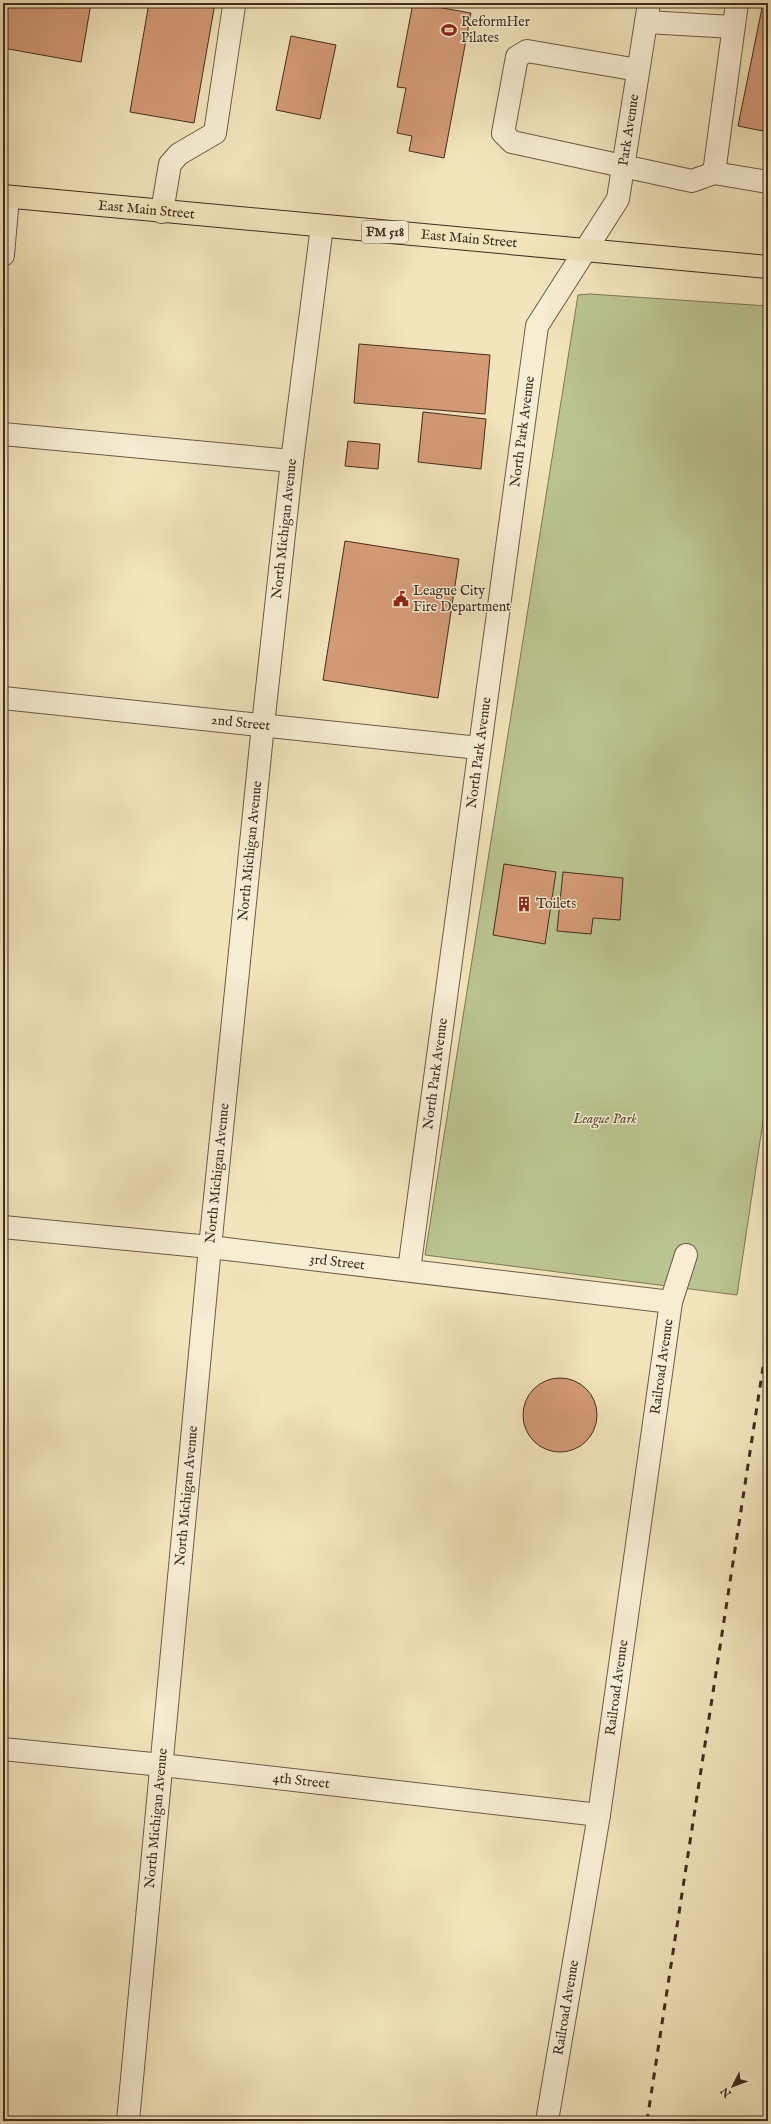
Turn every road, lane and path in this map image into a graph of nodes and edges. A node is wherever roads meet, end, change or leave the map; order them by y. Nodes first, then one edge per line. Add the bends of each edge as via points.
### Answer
1 (737, 3) edge
2 (234, 6) dead end
3 (647, 12) edge
4 (733, 27) junction
5 (638, 70) junction
6 (622, 165) junction
7 (714, 173) junction
8 (768, 182) edge
9 (6, 197) edge
10 (162, 212) junction
11 (322, 226) junction
12 (587, 249) junction
13 (3, 255) edge
14 (768, 267) edge
15 (3, 434) edge
16 (292, 461) junction
17 (3, 698) edge
18 (263, 725) junction
19 (479, 748) junction
20 (3, 1227) edge
21 (210, 1247) junction
22 (686, 1256) dead end
23 (408, 1270) junction
24 (671, 1302) junction
25 (3, 1749) edge
26 (162, 1765) junction
27 (598, 1815) junction
28 (128, 2121) edge
29 (547, 2121) edge

1 - 4 street
2 - 10 street via 214,133 179,154 170,164
3 - 4 street
3 - 5 street, Park Avenue
4 - 7 street
5 - 6 street, Park Avenue
5 - 6 street via 527,50 517,57 503,133 512,142
6 - 7 street via 692,181
6 - 12 street, Park Avenue via 618,199
7 - 8 street
9 - 10 main road, East Main Street / FM 518
9 - 13 street
10 - 11 main road, East Main Street / FM 518
11 - 12 main road, East Main Street / FM 518
11 - 16 street, North Michigan Avenue
12 - 14 main road, East Main Street / FM 518
12 - 19 street, North Park Avenue via 537,326
15 - 16 street
16 - 18 street, North Michigan Avenue
17 - 18 street, 2nd Street
18 - 19 street, 2nd Street
18 - 21 street, North Michigan Avenue
19 - 23 street, North Park Avenue
20 - 21 street, 3rd Street
21 - 23 street, 3rd Street
21 - 26 street, North Michigan Avenue
22 - 24 street, Railroad Avenue
23 - 24 street, 3rd Street
24 - 27 street, Railroad Avenue
25 - 26 street, 4th Street
26 - 27 street, 4th Street
26 - 28 street, North Michigan Avenue
27 - 29 street, Railroad Avenue

